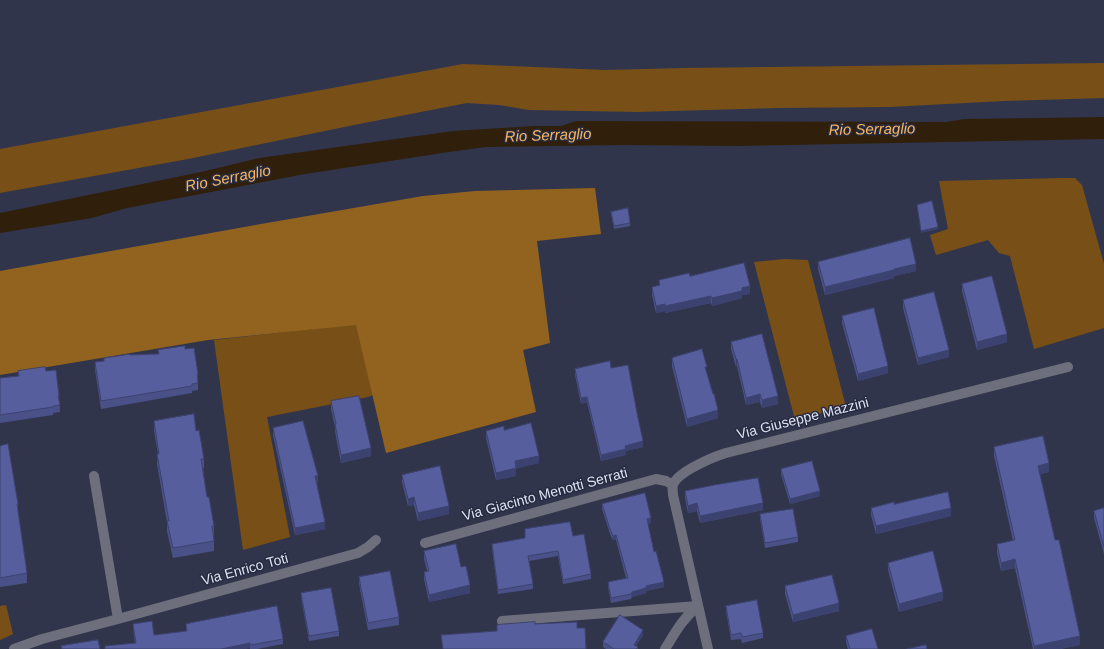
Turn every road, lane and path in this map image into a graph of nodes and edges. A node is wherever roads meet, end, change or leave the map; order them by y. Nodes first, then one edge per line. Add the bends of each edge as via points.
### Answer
1 (1068, 367) dead end
2 (94, 476) dead end
3 (673, 484) junction
4 (376, 540) dead end
5 (425, 543) dead end
6 (698, 606) junction
7 (118, 619) junction
8 (502, 621) dead end
9 (14, 649) edge
10 (664, 649) edge
11 (708, 649) edge

1 - 3 street, Via Giuseppe Mazzini via 726,453 692,468
2 - 7 street
3 - 5 street, Via Giacinto Menotti Serrati via 656,480
3 - 6 street via 673,495
4 - 7 street, Via Enrico Toti via 358,553
6 - 8 street
6 - 10 street via 684,619
6 - 11 street
7 - 9 street, Via Enrico Toti

